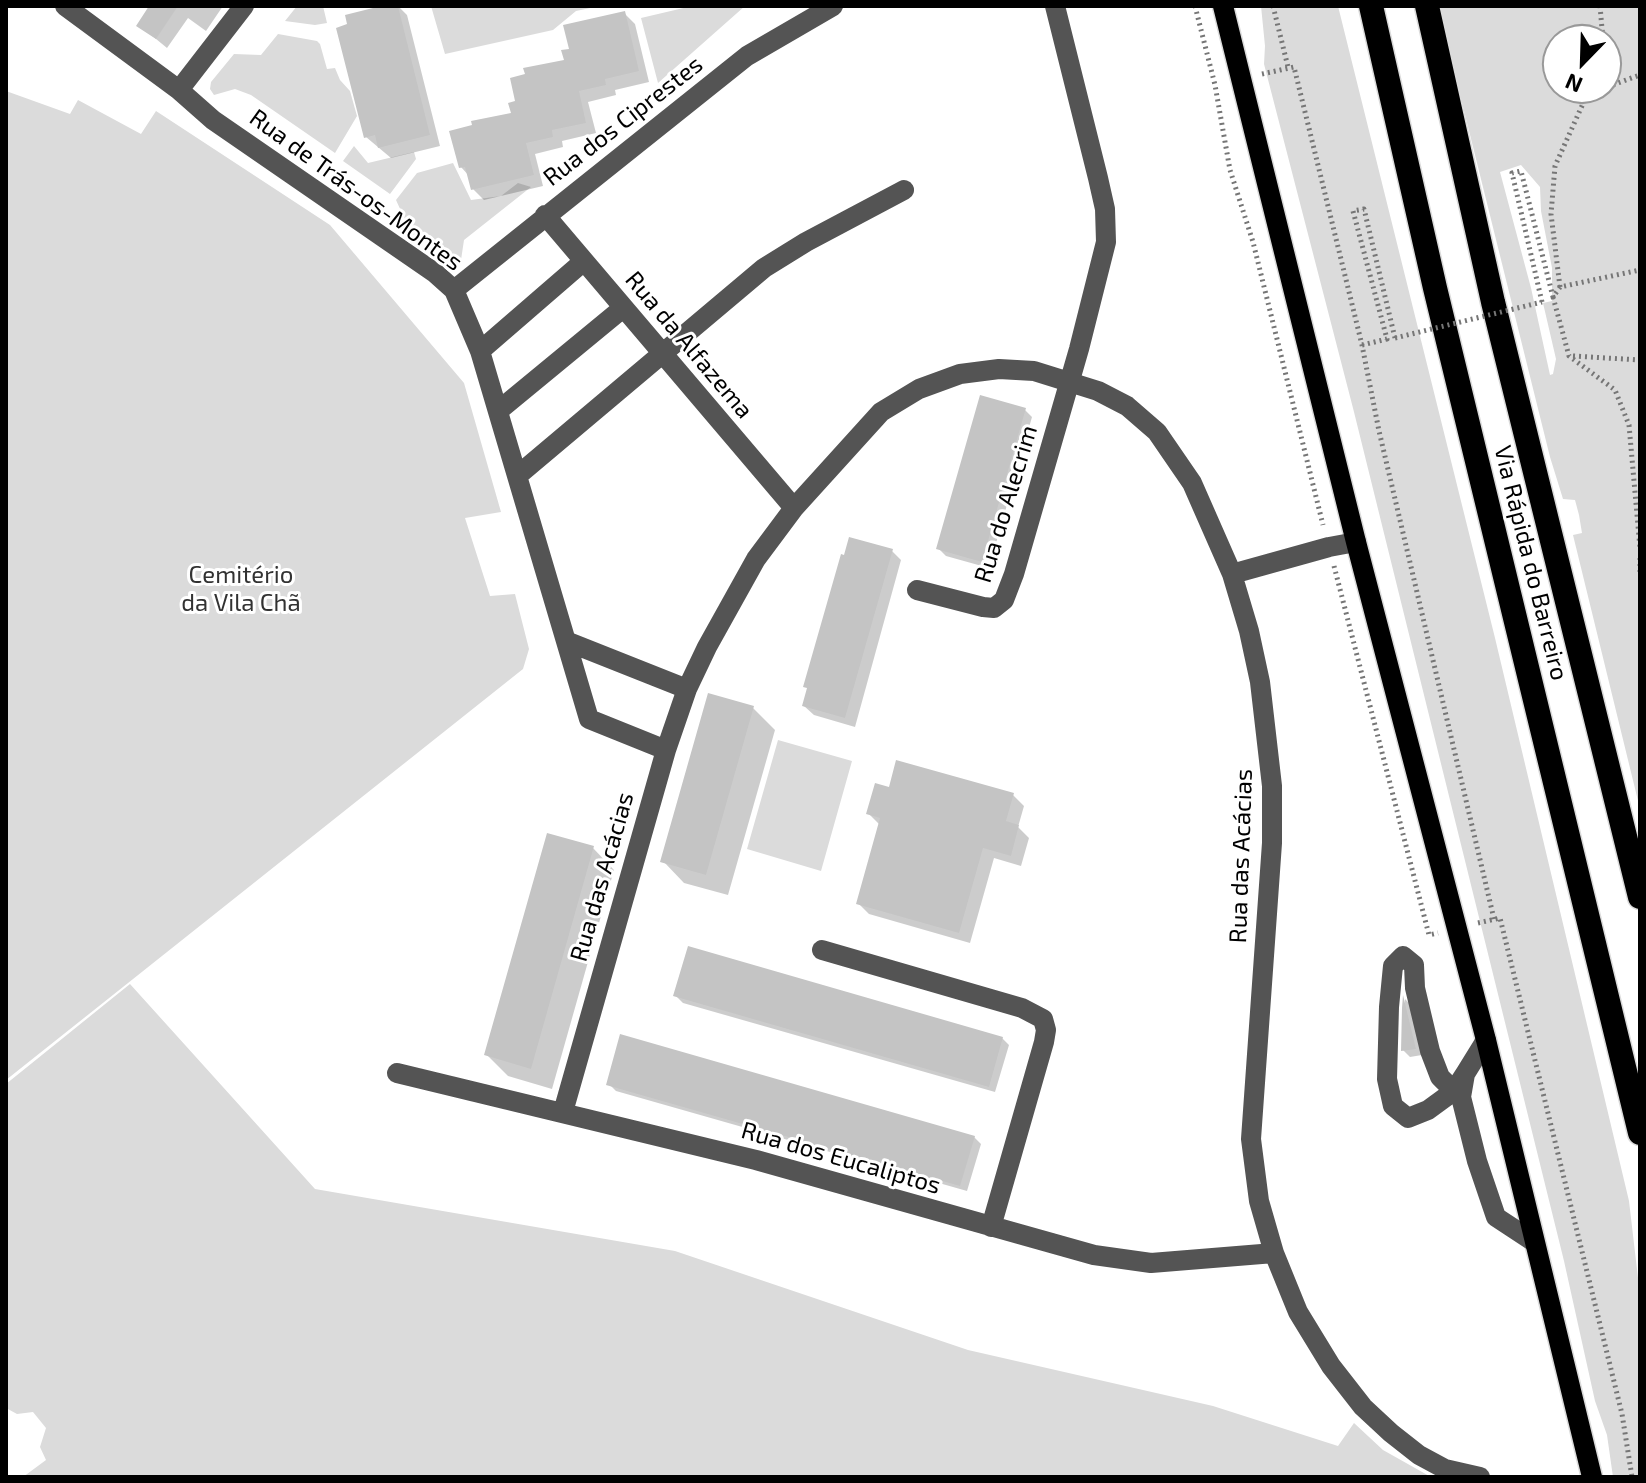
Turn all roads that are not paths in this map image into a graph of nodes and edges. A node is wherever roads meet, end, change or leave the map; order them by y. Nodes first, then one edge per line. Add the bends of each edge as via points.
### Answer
1 (65, 6) edge
2 (244, 6) edge
3 (833, 6) edge
4 (1055, 6) edge
5 (1223, 6) edge
6 (1371, 6) edge
7 (1427, 6) edge
8 (179, 90) junction
9 (904, 190) dead end
10 (545, 215) junction
11 (584, 261) junction
12 (454, 290) junction
13 (623, 308) junction
14 (480, 351) junction
15 (661, 354) junction
16 (1070, 381) junction
17 (498, 411) junction
18 (517, 476) junction
19 (794, 508) junction
20 (1356, 542) junction
21 (1232, 574) junction
22 (917, 590) dead end
23 (566, 641) junction
24 (687, 689) junction
25 (666, 750) junction
26 (1640, 897) edge
27 (822, 950) dead end
28 (1486, 1040) junction
29 (397, 1073) dead end
30 (1460, 1088) junction
31 (563, 1112) junction
32 (1640, 1133) edge
33 (991, 1227) junction
34 (1534, 1242) junction
35 (1274, 1253) junction
36 (1480, 1477) edge
37 (1592, 1477) edge

1 - 8 street, Rua de Trás-os-Montes
2 - 8 street
3 - 10 street, Rua dos Ciprestes via 747,56
4 - 16 street via 1105,209 1106,242
5 - 20 main road
6 - 32 highway, Via Rápida do Barreiro
7 - 26 highway, Via Rápida do Barreiro via 1497,317
8 - 12 street, Rua de Trás-os-Montes via 213,120
9 - 15 street via 764,268
10 - 11 street, Rua da Alfazema
10 - 12 street, Rua dos Ciprestes
11 - 13 street, Rua da Alfazema
11 - 14 street
12 - 14 street, Rua de Trás-os-Montes
13 - 15 street, Rua da Alfazema
13 - 17 street
14 - 17 street, Rua de Trás-os-Montes
15 - 18 street
15 - 19 street, Rua da Alfazema
16 - 19 street, Rua das Acácias via 999,369 960,374 919,389 881,412
16 - 21 street, Rua das Acácias via 1127,406 1157,432 1192,483
16 - 22 street, Rua do Alecrim via 1004,600 994,608 983,607
17 - 18 street, Rua de Trás-os-Montes
18 - 23 street, Rua de Trás-os-Montes
19 - 24 street, Rua das Acácias via 756,559
20 - 21 street
20 - 28 main road
21 - 35 street, Rua das Acácias via 1260,682 1272,786 1251,1139 1259,1201
23 - 24 street
23 - 25 street, Rua de Trás-os-Montes via 589,719
24 - 25 street, Rua das Acácias
25 - 31 street, Rua das Acácias
27 - 33 street via 1022,1008 1043,1019 1044,1042
28 - 30 street
28 - 34 main road
29 - 31 street, Rua dos Eucaliptos
30 - 30 street via 1408,1118 1393,1106 1387,1079 1389,1007 1393,966 1403,956 1414,965 1415,988 1440,1077
30 - 34 street via 1496,1217
31 - 33 street, Rua dos Eucaliptos
33 - 35 street, Rua dos Eucaliptos via 1151,1263
34 - 37 main road
35 - 36 street, Rua das Acácias via 1298,1312 1363,1407 1419,1455 1445,1469

